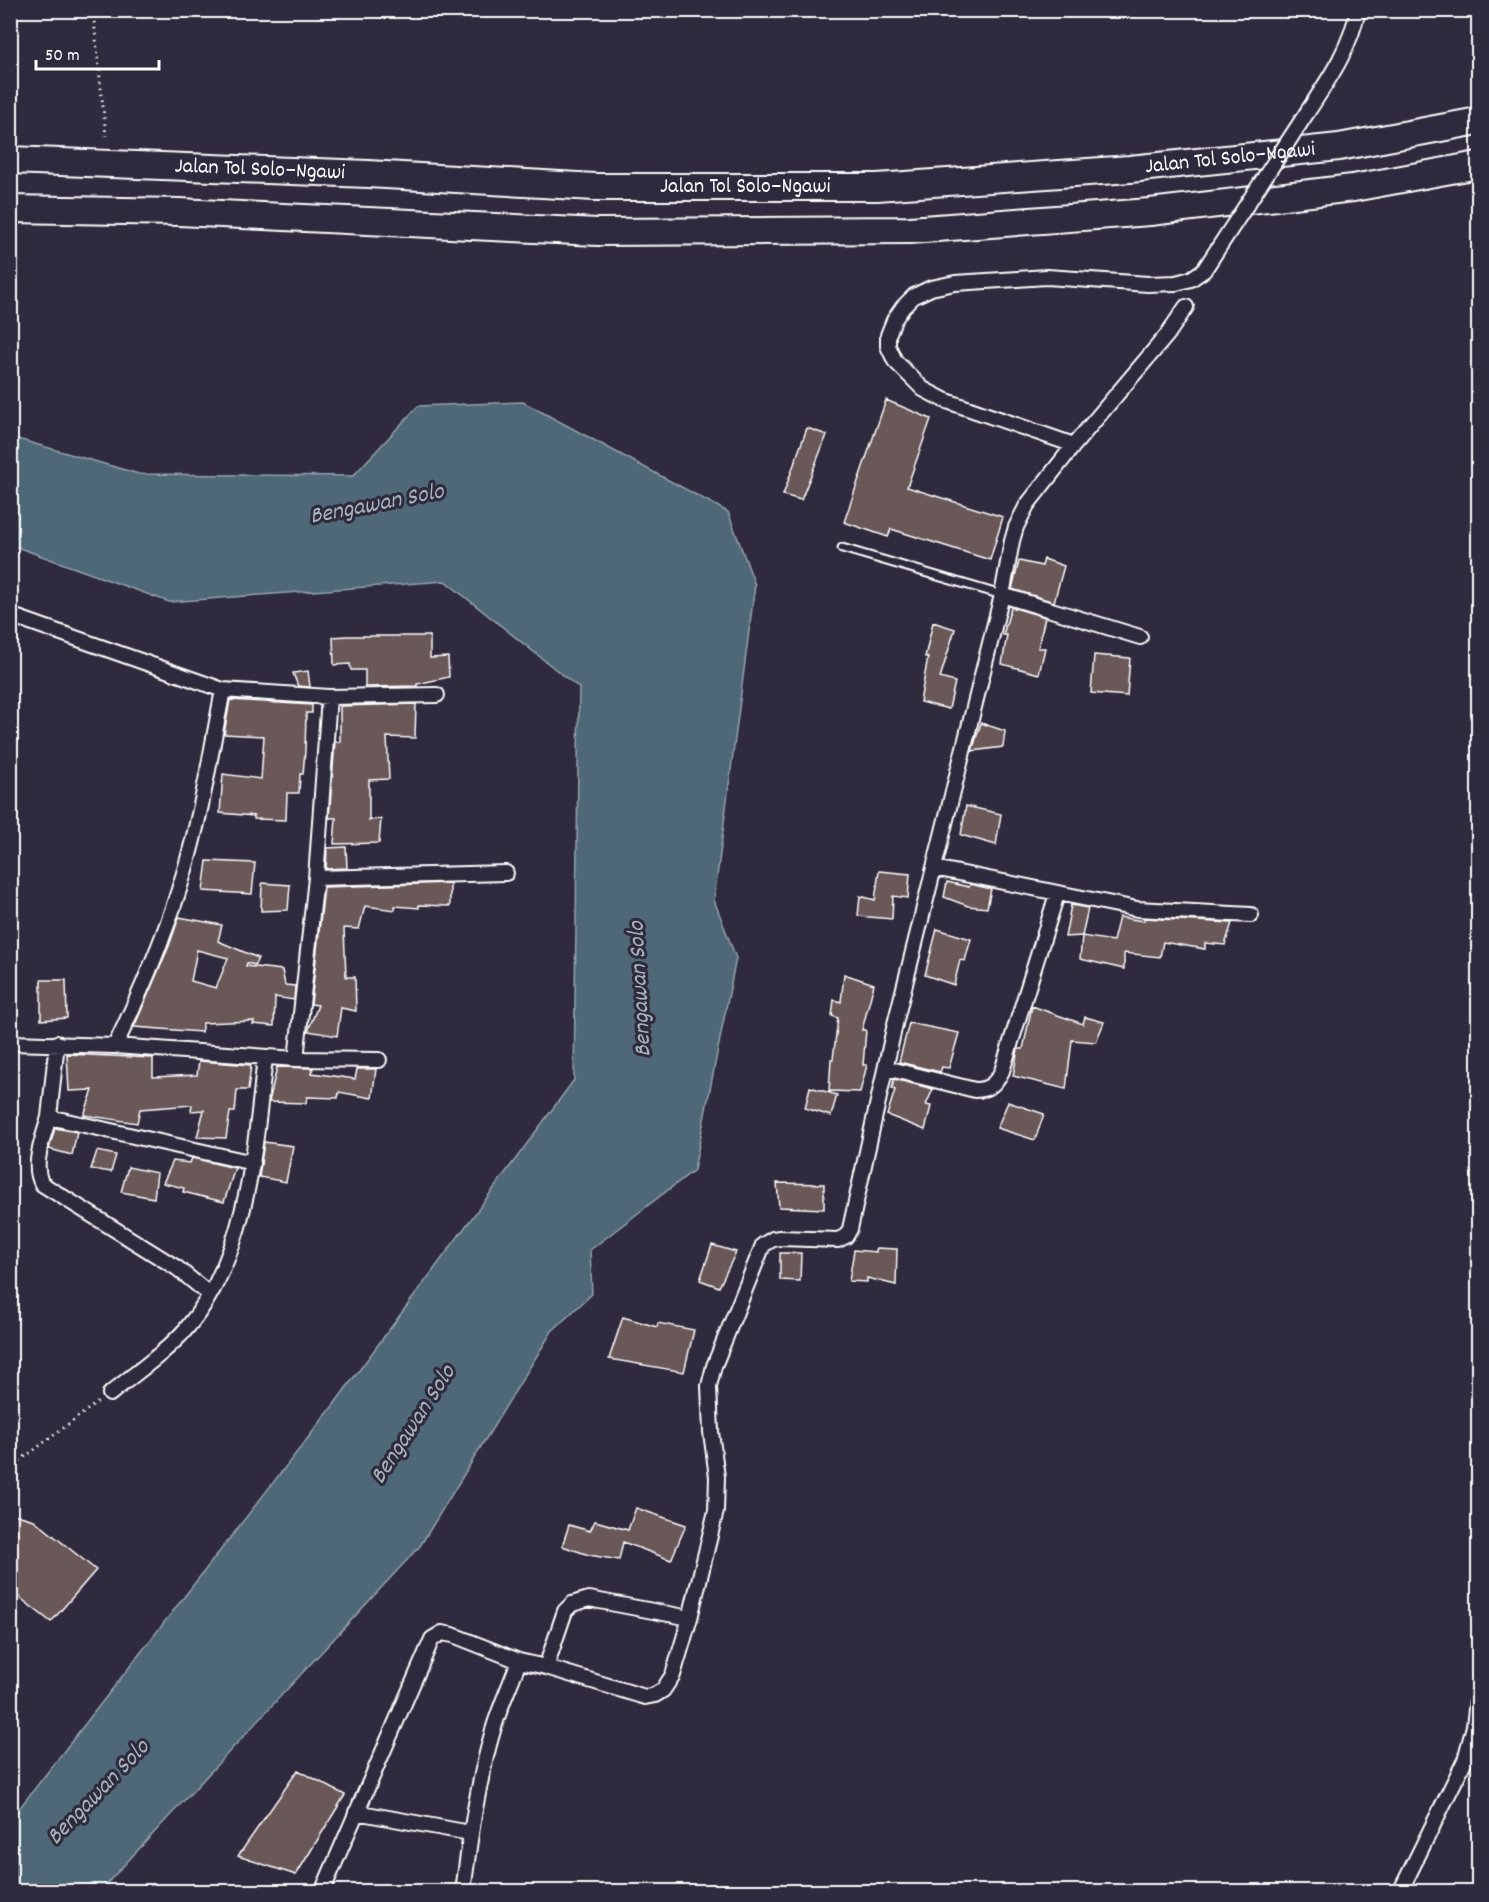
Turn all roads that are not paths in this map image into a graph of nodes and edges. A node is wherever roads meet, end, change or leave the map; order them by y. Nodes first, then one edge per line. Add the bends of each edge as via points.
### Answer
1 (1358, 10) edge
2 (1479, 121) edge
3 (10, 160) edge
4 (1479, 165) edge
5 (10, 208) edge
6 (1186, 307) dead end
7 (1074, 445) junction
8 (842, 548) dead end
9 (1002, 595) junction
10 (10, 615) edge
11 (1140, 637) dead end
12 (223, 690) junction
13 (437, 695) dead end
14 (329, 697) junction
15 (934, 868) junction
16 (506, 873) dead end
17 (316, 878) junction
18 (1057, 894) junction
19 (1251, 915) dead end
20 (10, 1043) edge
21 (57, 1043) junction
22 (115, 1046) junction
23 (265, 1057) junction
24 (296, 1059) junction
25 (379, 1060) dead end
26 (885, 1068) junction
27 (49, 1117) junction
28 (253, 1163) junction
29 (209, 1294) junction
30 (110, 1394) road end
31 (690, 1618) junction
32 (519, 1661) junction
33 (546, 1667) junction
34 (1479, 1692) edge
35 (356, 1812) junction
36 (470, 1833) junction
37 (323, 1888) edge
38 (338, 1892) edge
39 (462, 1892) edge
40 (1400, 1892) edge

1 - 7 street, bridge via 1338,64 1204,270 1191,279 1148,284 1047,277 956,283 914,296 894,320 888,346 895,361 923,389 944,400
2 - 3 highway, Jalan Tol Solo–Ngawi via 1328,148 1130,169 877,187 595,187
4 - 5 highway, Jalan Tol Solo–Ngawi via 1353,188 1150,212 910,230 598,232 191,212
6 - 7 street
7 - 9 street via 1021,516
8 - 9 lane
9 - 11 street
9 - 15 street
10 - 12 street
12 - 14 street
12 - 22 street via 184,873
13 - 14 street
14 - 17 street
15 - 18 street
15 - 26 street
16 - 17 street
17 - 24 street
18 - 19 street via 1137,909
18 - 26 street via 997,1081 981,1090 968,1089
20 - 21 street
21 - 22 street
21 - 27 street
22 - 23 street
23 - 24 street
23 - 28 street
24 - 25 street
26 - 31 street via 850,1229 838,1240 780,1238 763,1245 711,1377 716,1511
27 - 28 street
27 - 29 street via 38,1163 42,1184 177,1268
28 - 29 street via 238,1227
29 - 30 street via 172,1343
31 - 33 street via 579,1600 565,1611
31 - 33 street via 673,1675 655,1695 632,1694
32 - 33 street
32 - 35 street via 453,1635 442,1633 435,1637
32 - 36 street via 495,1724
34 - 40 street via 1465,1760
35 - 36 street
35 - 37 street
36 - 39 street
37 - 38 street

